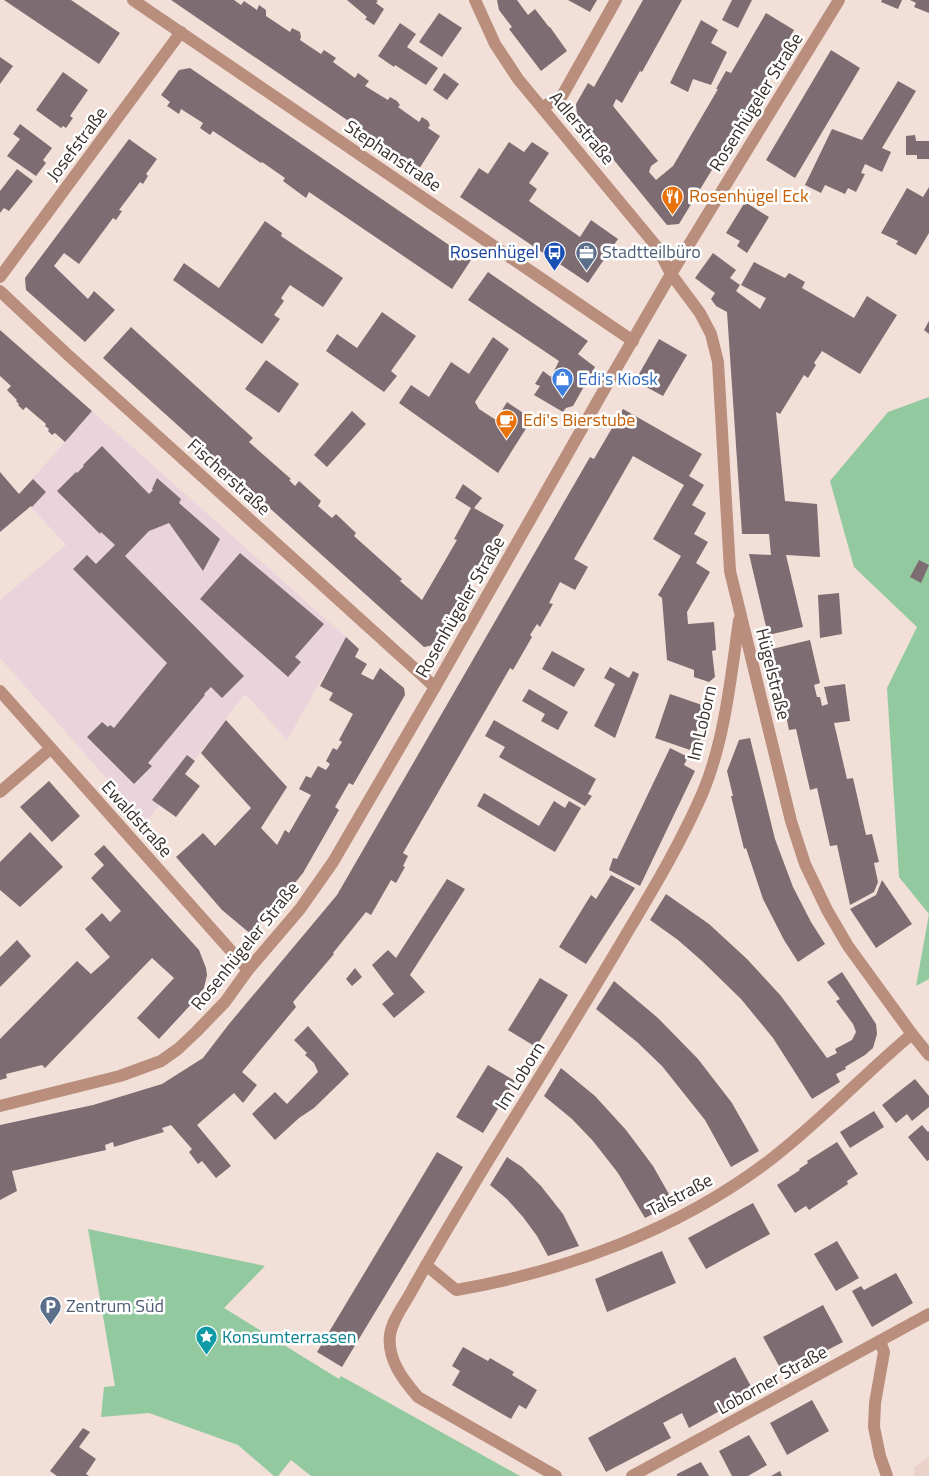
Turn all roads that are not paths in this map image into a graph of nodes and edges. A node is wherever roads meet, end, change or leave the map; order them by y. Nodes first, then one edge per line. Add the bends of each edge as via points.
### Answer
1 (133, 0) edge
2 (475, 0) edge
3 (616, 0) edge
4 (839, 0) edge
5 (181, 32) junction
6 (542, 107) junction
7 (671, 274) junction
8 (0, 277) edge
9 (0, 291) edge
10 (633, 341) junction
11 (740, 616) junction
12 (435, 687) junction
13 (0, 691) edge
14 (50, 749) junction
15 (0, 792) edge
16 (248, 970) junction
17 (912, 1034) junction
18 (929, 1055) edge
19 (0, 1106) edge
20 (426, 1266) junction
21 (929, 1314) edge
22 (880, 1341) junction
23 (556, 1476) edge
24 (632, 1476) edge
25 (887, 1476) edge

1 - 5 street, Stephanstraße
2 - 6 street, Adlerstraße via 495,44
3 - 6 street via 562,96
4 - 7 street, Rosenhügeler Straße
5 - 8 street, Josefstraße
5 - 10 street, Stephanstraße
6 - 7 street, Adlerstraße via 658,247
7 - 10 street, Rosenhügeler Straße
7 - 11 street, Hügelstraße via 700,313 711,334 718,362 730,571
9 - 12 street, Fischerstraße
10 - 12 street, Rosenhügeler Straße
11 - 17 street, Hügelstraße via 791,821 805,864 848,946
11 - 20 street, Im Loborn via 720,737 703,790 683,832 648,899
12 - 16 street, Rosenhügeler Straße via 333,862 300,909
13 - 14 street, Ewaldstraße
14 - 15 street
14 - 16 street, Ewaldstraße
16 - 19 street, Rosenhügeler Straße via 225,1002 178,1049 161,1061 120,1076
17 - 18 street, Hügelstraße
17 - 20 street, Talstraße via 770,1160 730,1189 665,1224 610,1249 492,1284 456,1290
20 - 23 street, Im Loborn via 390,1336 396,1368 418,1397
21 - 22 street, Loborner Straße
22 - 24 street, Loborner Straße
22 - 25 street via 884,1352 874,1427

